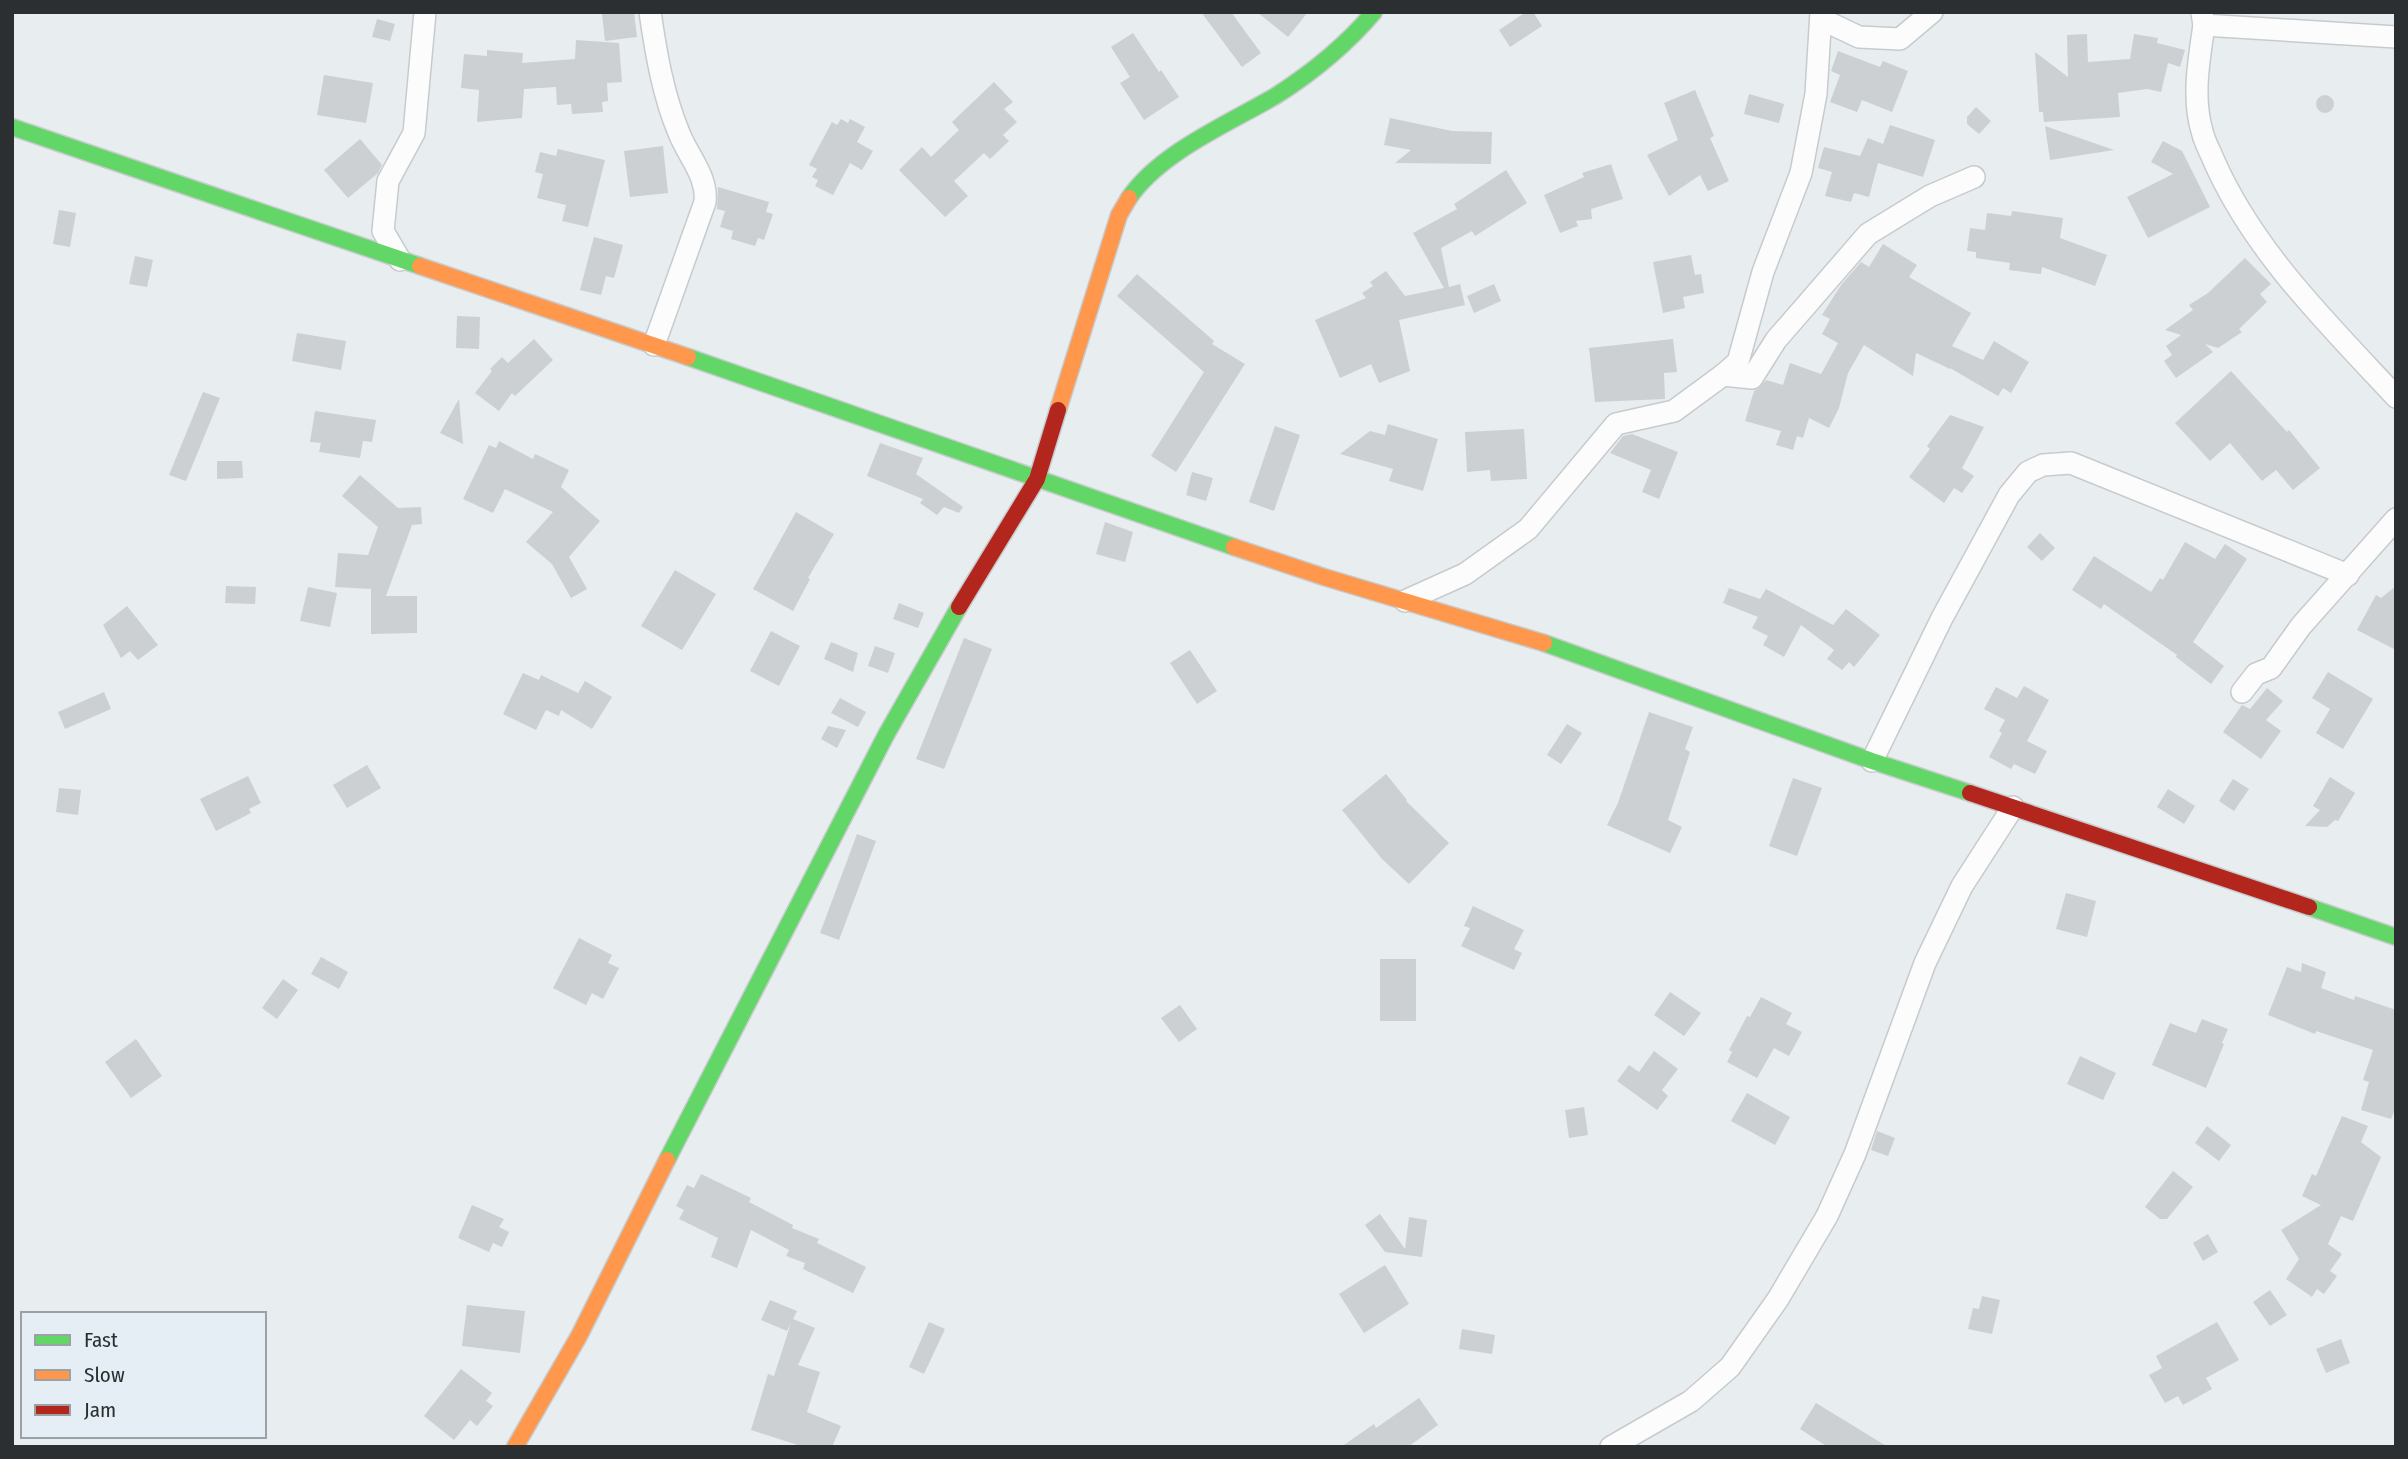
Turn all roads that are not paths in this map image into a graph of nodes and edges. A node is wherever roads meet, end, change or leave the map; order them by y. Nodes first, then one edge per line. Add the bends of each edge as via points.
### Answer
1 (425, 12) edge
2 (650, 12) edge
3 (1374, 12) edge
4 (1932, 12) edge
5 (1821, 16) edge
6 (2203, 19) edge
7 (2396, 37) edge
8 (12, 127) edge
9 (1974, 177) dead end
10 (400, 260) junction
11 (654, 345) junction
12 (1723, 376) junction
13 (2396, 397) edge
14 (1037, 479) junction
15 (2396, 519) edge
16 (2348, 575) junction
17 (1405, 601) junction
18 (2242, 692) dead end
19 (1872, 761) junction
20 (2013, 807) junction
21 (2396, 937) edge
22 (515, 1447) edge
23 (1611, 1447) edge

1 - 10 street via 414,133 388,181 383,231
2 - 11 street via 658,65 679,133 706,191
3 - 14 street via 1339,49 1279,93 1153,172 1132,193 1119,215
4 - 5 street via 1900,38 1859,37
5 - 12 street via 1816,94 1801,173 1763,272 1738,362
6 - 7 street
6 - 13 street via 2197,87 2201,130 2229,194 2321,316
8 - 10 street
9 - 12 street via 1930,196 1868,234 1776,340 1752,378
10 - 11 street
11 - 14 street
12 - 17 street via 1674,411 1616,424 1528,529 1465,574
14 - 17 street
14 - 22 street via 886,735 579,1336
15 - 16 street
16 - 18 street via 2301,626 2271,668 2256,674
16 - 19 street via 2071,463 2043,465 2028,472 2010,495 1942,618
17 - 19 street via 1570,651
19 - 20 street
20 - 21 street
20 - 23 street via 1962,886 1925,963 1855,1154 1827,1216 1778,1299 1730,1367 1691,1401

